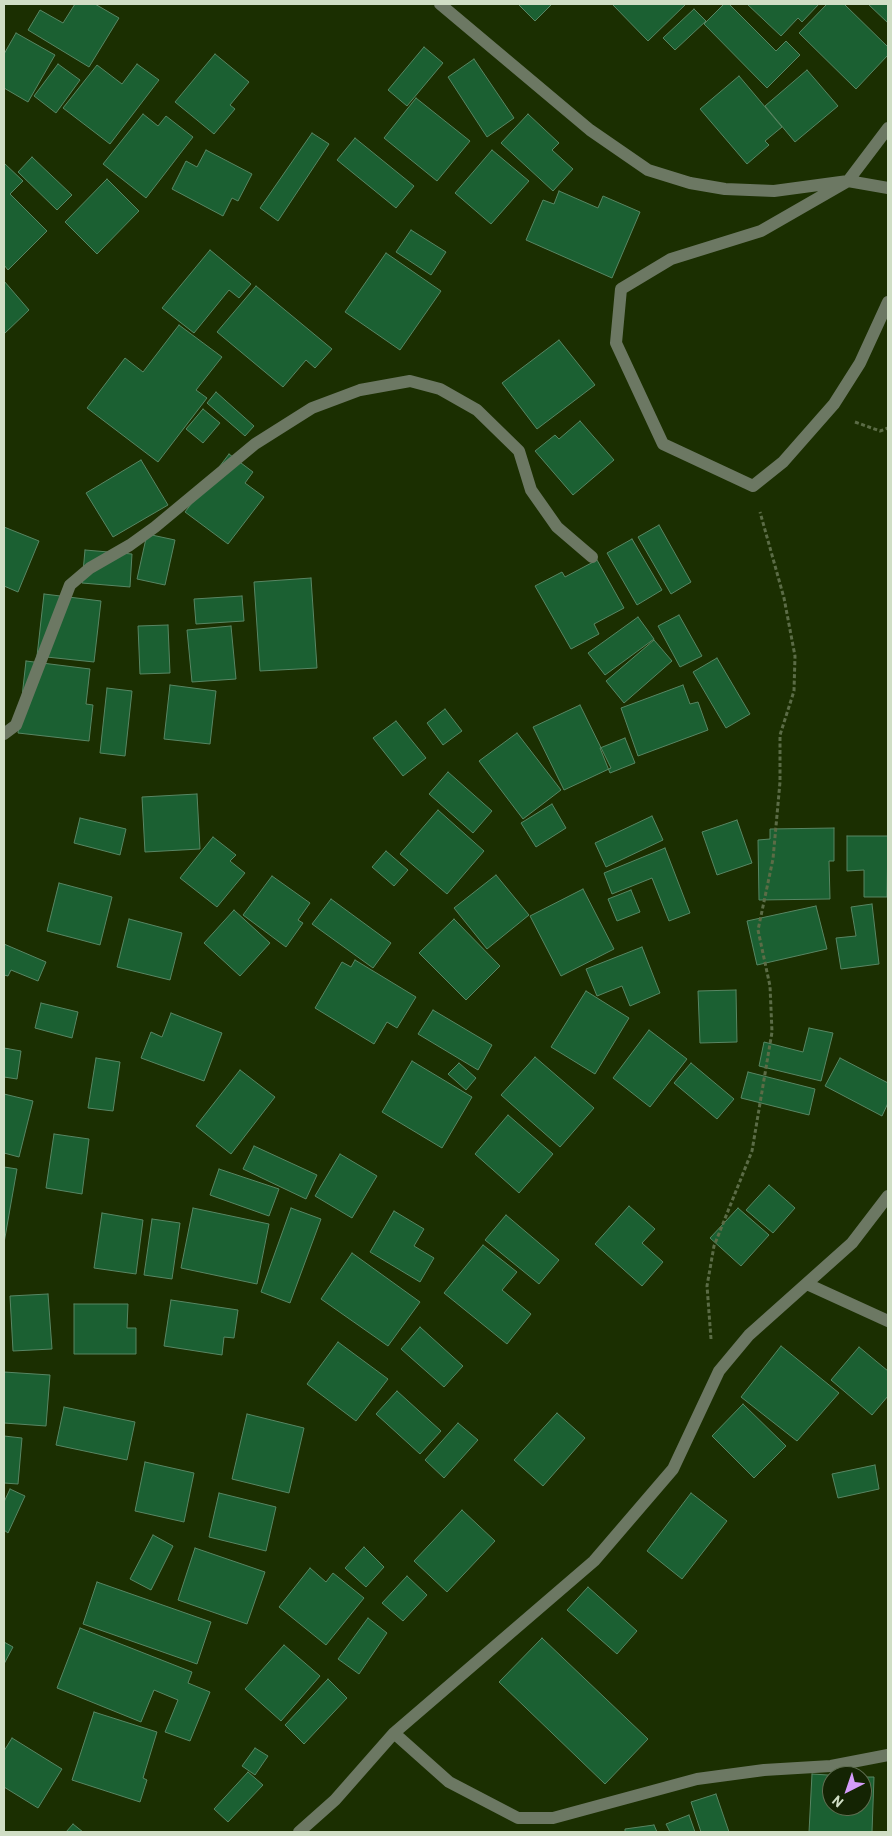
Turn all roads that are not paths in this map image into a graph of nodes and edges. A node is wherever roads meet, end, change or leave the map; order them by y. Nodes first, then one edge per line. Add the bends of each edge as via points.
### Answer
1 (440, 4) edge
2 (888, 128) edge
3 (848, 181) junction
4 (888, 188) edge
5 (888, 302) edge
6 (592, 557) dead end
7 (4, 734) edge
8 (888, 1196) edge
9 (807, 1284) junction
10 (888, 1321) edge
11 (394, 1733) junction
12 (888, 1755) edge
13 (299, 1832) edge

1 - 3 street via 590,130 648,170 690,183 725,189 774,191
2 - 3 street
3 - 4 street
3 - 5 street via 761,232 671,259 621,289 616,343 663,444 753,486 783,462 834,404 860,363
6 - 7 street via 557,526 531,490 519,451 478,410 440,389 410,380 360,390 312,408 255,444 155,528 90,568 70,585 16,725
8 - 9 street via 852,1244
9 - 10 street
9 - 11 street via 749,1335 719,1371 673,1469 594,1561
11 - 12 street via 449,1782 518,1818 553,1818 697,1779 831,1766
11 - 13 street via 336,1800

